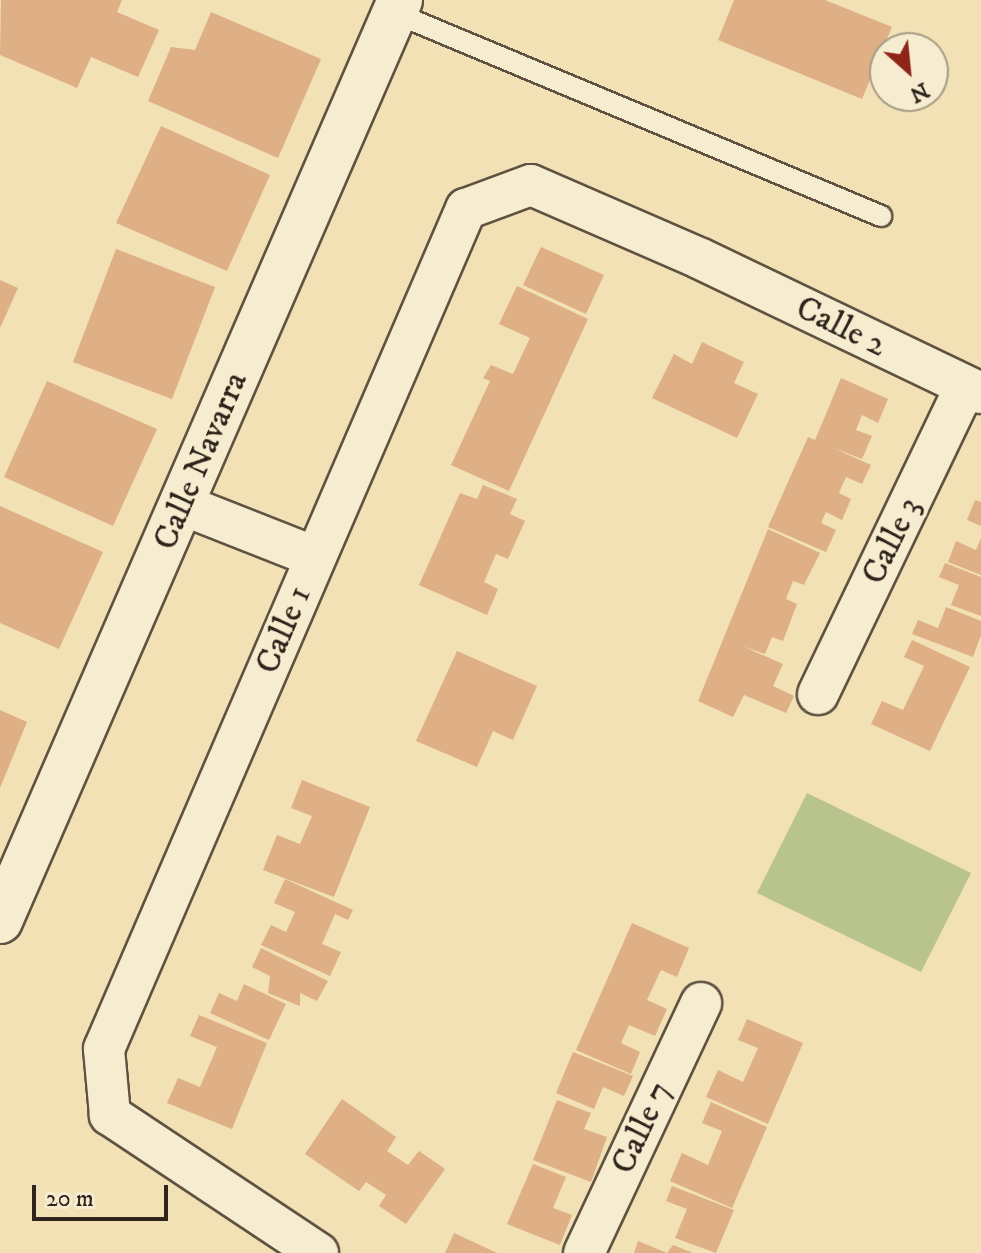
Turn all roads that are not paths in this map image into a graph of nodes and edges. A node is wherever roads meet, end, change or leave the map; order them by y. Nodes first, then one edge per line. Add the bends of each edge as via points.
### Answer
1 (397, 6) edge
2 (881, 216) dead end
3 (701, 259) joint
4 (973, 390) edge
5 (183, 505) junction
6 (315, 557) junction
7 (818, 694) dead end
8 (0, 921) edge
9 (701, 1003) dead end
10 (318, 1253) edge
11 (584, 1253) edge

1 - 2 lane
1 - 5 street, Calle Navarra
3 - 4 street, Calle 2
3 - 6 street, Calle 1 via 531,185 466,209
4 - 7 street, Calle 3
5 - 6 street
5 - 8 street, Calle Navarra
6 - 10 street, Calle 1 via 104,1049 110,1115
9 - 11 street, Calle 7

